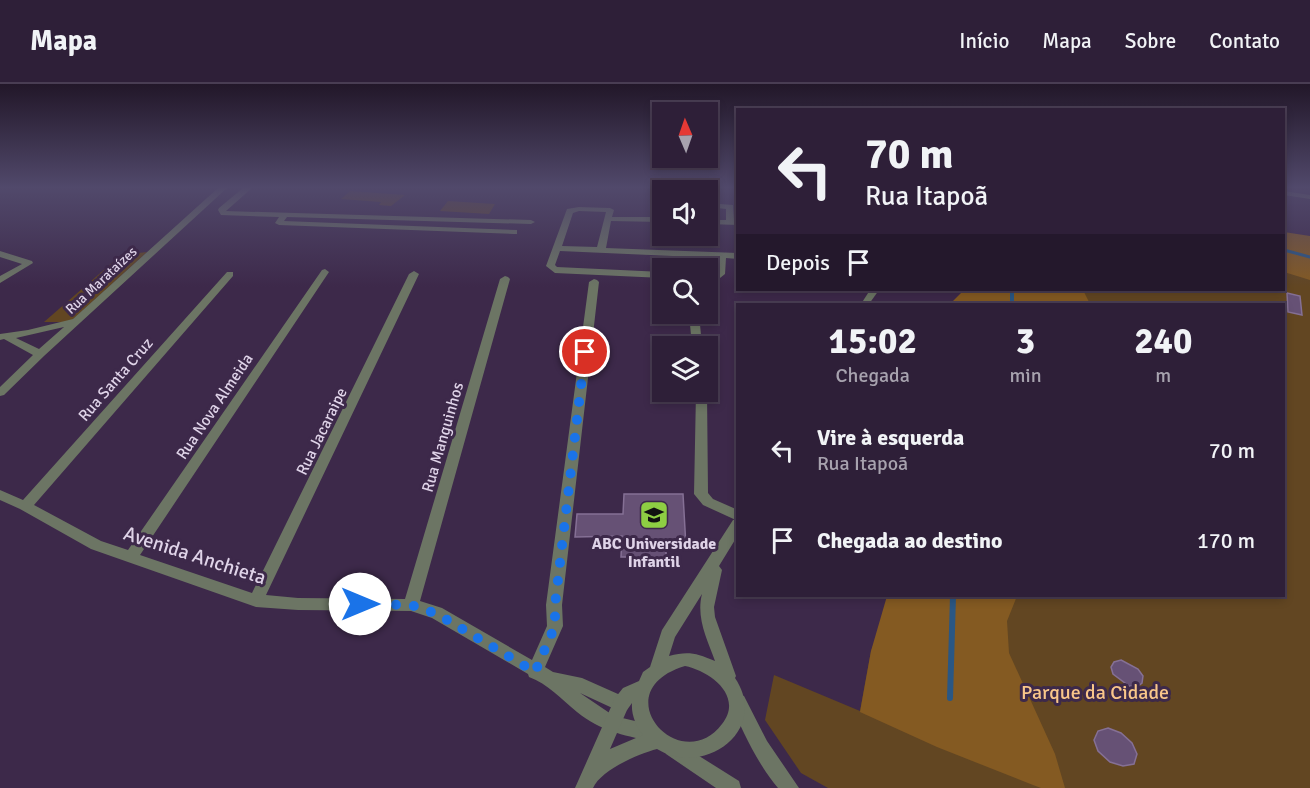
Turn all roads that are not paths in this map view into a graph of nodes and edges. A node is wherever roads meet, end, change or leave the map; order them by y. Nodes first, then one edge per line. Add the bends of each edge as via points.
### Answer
1 (187, 221) edge
2 (280, 221) edge
3 (496, 221) edge
4 (568, 221) edge
5 (609, 221) edge
6 (531, 222) dead end
7 (718, 222) edge
8 (734, 223) edge
9 (514, 232) dead end
10 (557, 249) junction
11 (601, 250) junction
12 (640, 252) junction
13 (0, 254) edge
14 (722, 255) junction
15 (736, 256) edge
16 (325, 272) dead end
17 (230, 274) dead end
18 (414, 274) dead end
19 (634, 274) junction
20 (652, 275) edge
21 (718, 275) edge
22 (505, 279) dead end
23 (0, 280) edge
24 (594, 282) dead end
25 (76, 321) junction
26 (4, 337) edge
27 (40, 354) junction
28 (0, 393) edge
29 (701, 402) edge
30 (0, 495) edge
31 (25, 506) junction
32 (736, 515) edge
33 (736, 527) edge
34 (130, 558) junction
35 (717, 560) junction
36 (256, 601) junction
37 (411, 605) junction
38 (657, 669) junction
39 (543, 675) junction
40 (643, 687) junction
41 (734, 693) junction
42 (621, 704) junction
43 (611, 724) junction
44 (660, 740) junction
45 (587, 782) edge
46 (732, 788) edge
47 (790, 788) edge

1 - 25 street, Rua Marataízes
2 - 9 street
3 - 6 street
4 - 10 street
5 - 11 street
7 - 8 street
10 - 11 street
10 - 19 street via 552,269
11 - 12 street
12 - 14 street
12 - 19 street
13 - 23 street via 29,263
14 - 15 street
14 - 21 street via 722,272
16 - 34 street, Rua Nova Almeida
17 - 31 street, Rua Santa Cruz
18 - 36 street, Rua Jacaraipe
19 - 20 street
22 - 37 street, Rua Manguinhos
24 - 39 street via 555,626
25 - 26 street
25 - 27 street, Rua Marataízes
26 - 27 street
27 - 28 street, Rua Marataízes
29 - 32 street via 702,494 708,502
30 - 31 street, Avenida Anchieta
31 - 34 street, Avenida Anchieta via 96,545
33 - 35 street
34 - 36 street, Avenida Anchieta
35 - 38 street via 668,636
35 - 41 street via 707,617
36 - 37 street, Avenida Anchieta
37 - 39 street, Avenida Anchieta via 437,614
38 - 40 street
38 - 41 street via 675,660 695,660 715,667
39 - 42 street, Avenida Anchieta via 576,683
39 - 43 street, Avenida Anchieta
40 - 42 street via 629,694
40 - 44 street via 640,710
41 - 44 street via 736,713 719,741 685,750
41 - 47 street via 768,759
42 - 43 street
43 - 44 street, Avenida Anchieta
43 - 45 street
44 - 45 street via 619,752
44 - 46 street, Avenida Anchieta

